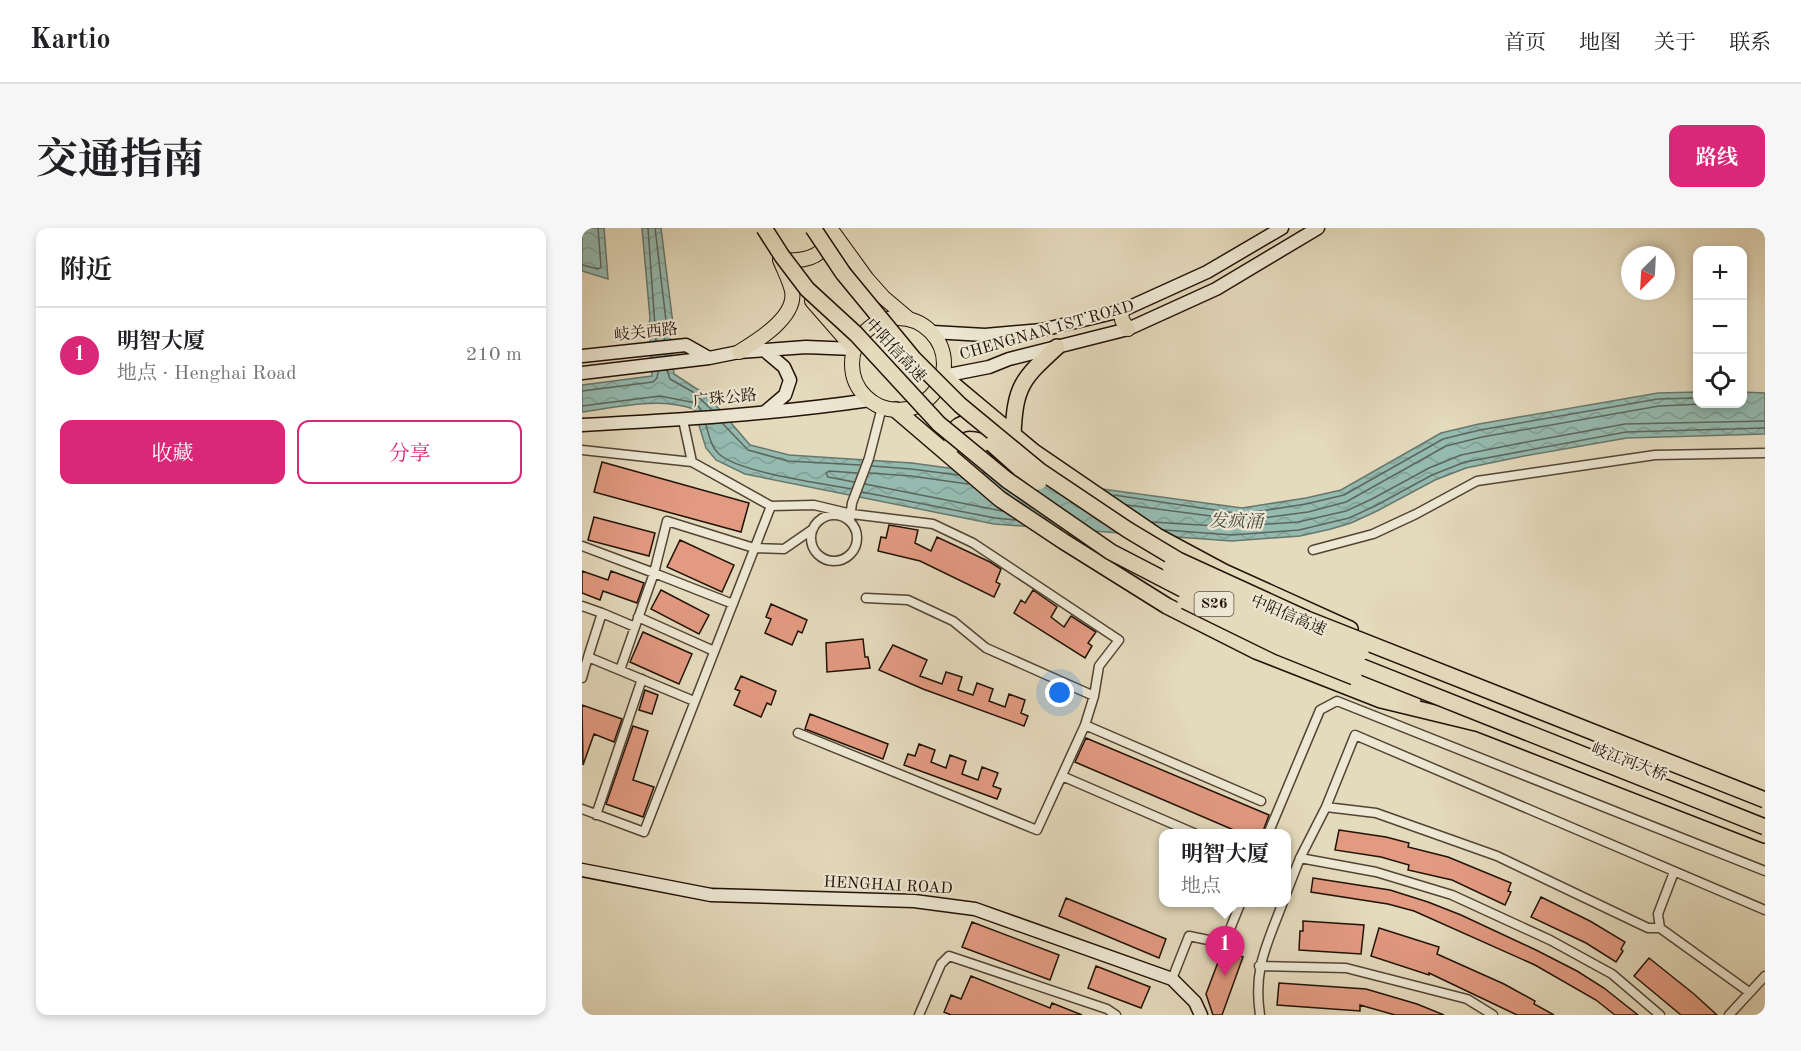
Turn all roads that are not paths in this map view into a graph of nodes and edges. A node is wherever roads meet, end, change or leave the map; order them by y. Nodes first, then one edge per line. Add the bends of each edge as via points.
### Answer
1 (756, 228) edge
2 (764, 228) edge
3 (771, 228) edge
4 (803, 228) edge
5 (813, 228) edge
6 (829, 228) edge
7 (1282, 228) edge
8 (1318, 228) edge
9 (780, 261) junction
10 (1121, 311) junction
11 (909, 319) junction
12 (1128, 328) junction
13 (932, 332) junction
14 (1057, 347) junction
15 (854, 349) junction
16 (764, 350) junction
17 (739, 352) junction
18 (582, 356) edge
19 (710, 358) junction
20 (582, 374) edge
21 (942, 376) junction
22 (883, 406) junction
23 (765, 412) junction
24 (683, 420) junction
25 (582, 425) edge
26 (1013, 435) junction
27 (582, 450) edge
28 (1765, 453) edge
29 (956, 461) junction
30 (692, 462) junction
31 (771, 506) junction
32 (850, 518) junction
33 (813, 529) junction
34 (582, 546) edge
35 (753, 548) junction
36 (1313, 550) dead end
37 (654, 573) junction
38 (866, 598) dead end
39 (733, 604) junction
40 (582, 606) edge
41 (602, 613) junction
42 (638, 617) junction
43 (635, 627) junction
44 (714, 651) junction
45 (588, 657) junction
46 (620, 670) junction
47 (582, 678) edge
48 (642, 680) junction
49 (1094, 696) junction
50 (694, 701) junction
51 (1491, 702) junction
52 (1480, 724) junction
53 (1085, 725) junction
54 (798, 733) dead end
55 (1062, 776) junction
56 (1765, 800) edge
57 (1260, 801) dead end
58 (1326, 807) junction
59 (582, 809) edge
60 (1765, 810) edge
61 (596, 815) junction
62 (1765, 827) edge
63 (1184, 829) edge
64 (1270, 829) edge
65 (1765, 835) edge
66 (1300, 858) junction
67 (582, 870) edge
68 (1765, 871) edge
69 (1674, 872) junction
70 (1291, 883) edge
71 (1239, 907) edge
72 (1281, 907) edge
73 (1765, 910) edge
74 (1660, 928) junction
75 (1259, 966) junction
76 (1765, 976) edge
77 (1172, 979) junction
78 (1749, 992) junction
79 (920, 1015) edge
80 (1116, 1015) edge
81 (1201, 1015) edge
82 (1260, 1015) edge
83 (1493, 1015) edge
84 (1660, 1015) edge
85 (1729, 1015) edge

1 - 9 main road
2 - 62 highway, 中阳信高速 / S26, bridge via 807,289 856,334 939,424 1006,480 1111,552 1196,596 1340,658
3 - 52 highway, bridge via 836,319 904,398 968,459 1083,542 1220,620 1279,647
4 - 51 highway, bridge via 890,346 941,400 1019,468 1168,566 1252,608
5 - 56 highway, 中阳信高速 / S26, bridge via 843,273 913,358 960,405 1040,471 1128,530 1178,560 1307,619
6 - 9 main road via 825,246 813,256
6 - 11 main road via 882,297
7 - 10 main road, CHENGNAN 1ST ROAD via 1207,272
8 - 12 main road, CHENGNAN 1ST ROAD via 1216,289
9 - 15 main road
9 - 17 main road via 793,293 787,312 771,332
10 - 12 main road
10 - 13 main road, CHENGNAN 1ST ROAD via 1042,330 985,335
11 - 13 main road
11 - 15 main road via 895,318 876,324
12 - 14 main road, CHENGNAN 1ST ROAD
13 - 21 main road via 944,361
14 - 21 main road, CHENGNAN 1ST ROAD
14 - 26 highway via 1033,369 1019,389
15 - 16 main road
15 - 22 main road via 854,377 860,390
16 - 17 main road
16 - 23 main road via 784,367 790,380 785,395
17 - 19 main road
18 - 19 main road, 岐关西路 via 686,345
19 - 20 main road
21 - 22 main road via 925,401 911,408
21 - 26 highway
22 - 23 main road, 广珠公路
22 - 29 highway
22 - 32 street
23 - 24 main road, 广珠公路
24 - 25 main road, 广珠公路
24 - 30 street
26 - 29 highway via 977,422 962,425 951,438
26 - 51 highway via 1157,536 1224,572 1380,642
27 - 30 street
28 - 36 street via 1655,455 1477,481 1373,534
29 - 52 highway via 1043,528 1167,606 1256,651 1381,700
30 - 31 street
31 - 32 street via 814,505
31 - 35 street
32 - 33 street via 831,516 817,522
32 - 33 street via 855,546 840,560 819,556 812,544
32 - 49 street via 933,524 973,543 1119,640 1099,666
33 - 35 street via 784,549
34 - 37 street
35 - 37 street via 667,521
35 - 39 street
37 - 39 street
37 - 42 street
38 - 49 street via 908,600 953,621 986,648
39 - 44 street
40 - 41 street
41 - 43 street
41 - 45 street
42 - 43 street
42 - 44 street
43 - 46 street
44 - 50 street
45 - 46 street
45 - 47 street
46 - 48 street
48 - 50 street
48 - 61 street
49 - 53 street
50 - 61 street via 644,832
51 - 60 highway, 岐江河大桥
52 - 65 highway, 岐江河大桥
53 - 55 street
53 - 57 street
54 - 55 street via 1037,830
55 - 63 street
58 - 66 street
58 - 69 street via 1355,735
58 - 74 street via 1376,813 1486,852 1648,928
59 - 61 street
64 - 68 street via 1320,710 1336,701
66 - 70 street
66 - 84 street via 1376,872 1452,895 1550,940 1612,974
67 - 77 main road, HENGHAI ROAD via 711,895 914,901 975,909
69 - 73 street
69 - 74 street via 1658,914
71 - 77 street via 1228,934 1218,942 1190,936
72 - 75 street
74 - 78 street
75 - 82 street
75 - 83 street via 1346,968 1467,999
76 - 78 street
77 - 81 main road, HENGHAI ROAD via 1195,1002
78 - 85 street
79 - 80 street via 941,964 949,956

